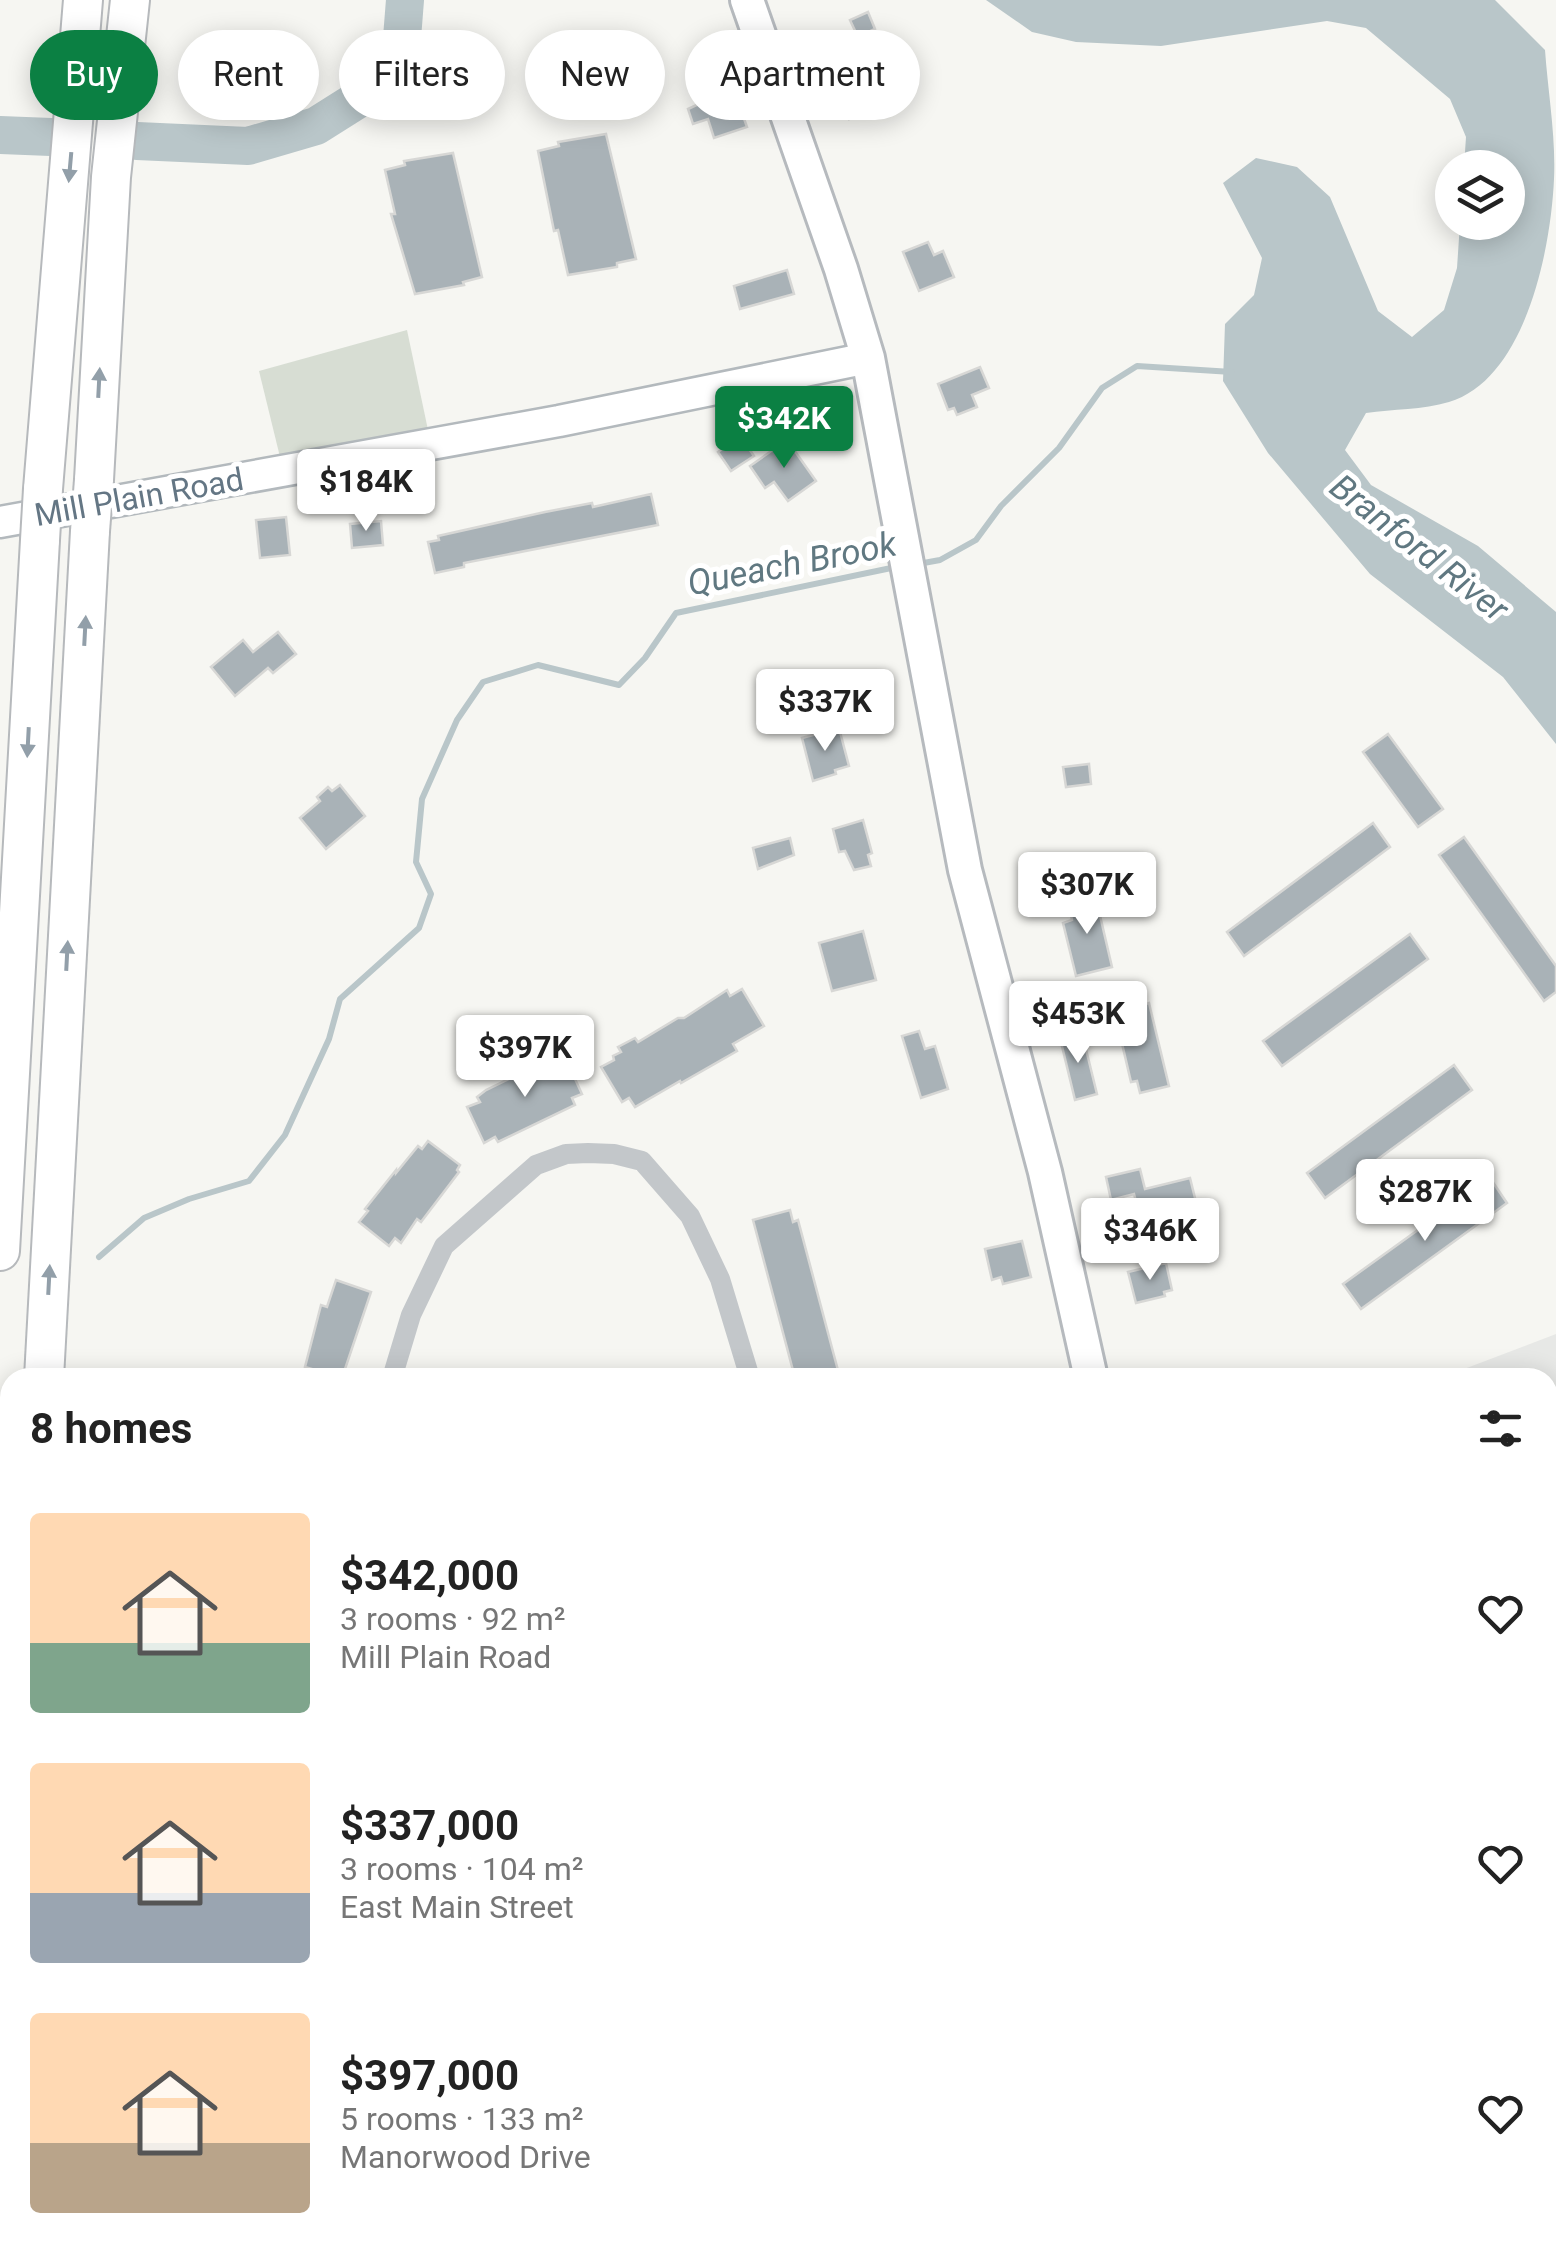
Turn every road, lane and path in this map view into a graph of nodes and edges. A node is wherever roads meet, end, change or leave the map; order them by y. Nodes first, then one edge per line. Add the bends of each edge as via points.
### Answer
1 (82, 0) edge
2 (130, 0) edge
3 (747, 0) edge
4 (868, 358) junction
5 (0, 522) edge
6 (0, 1251) edge
7 (45, 1368) edge
8 (395, 1368) edge
9 (747, 1368) edge
10 (1089, 1368) edge

1 -> 6 highway, bridge via 42,489
7 -> 2 highway, bridge via 111,177
3 - 4 main road
4 - 5 street, Mill Plain Road
4 - 10 main road via 964,870
8 - 9 street via 444,1246 536,1165 588,1153 642,1161 690,1216 720,1279

